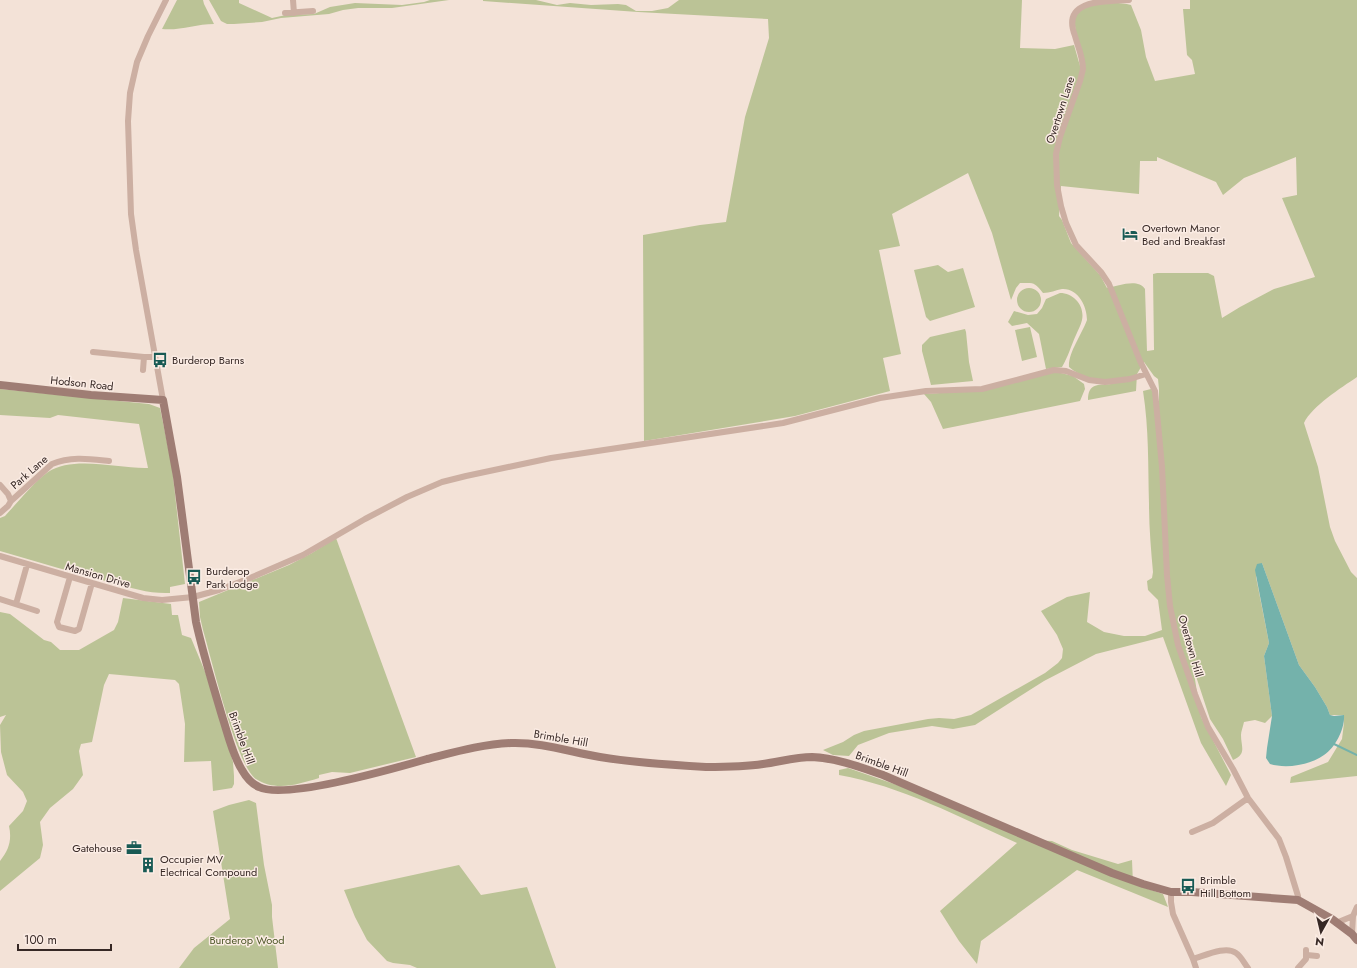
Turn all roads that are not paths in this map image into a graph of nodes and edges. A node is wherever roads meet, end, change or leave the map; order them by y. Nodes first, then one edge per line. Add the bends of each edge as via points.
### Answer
1 (166, 0) edge
2 (293, 0) edge
3 (1129, 0) edge
4 (313, 11) dead end
5 (285, 13) dead end
6 (294, 13) junction
7 (93, 352) dead end
8 (144, 357) junction
9 (155, 357) junction
10 (143, 370) dead end
11 (1146, 374) junction
12 (0, 385) edge
13 (162, 400) junction
14 (109, 461) dead end
15 (0, 484) edge
16 (11, 500) junction
17 (0, 513) edge
18 (0, 556) edge
19 (27, 565) junction
20 (70, 577) junction
21 (92, 583) junction
22 (193, 597) junction
23 (0, 599) edge
24 (16, 604) junction
25 (37, 611) dead end
26 (1248, 798) junction
27 (1192, 832) dead end
28 (1172, 892) junction
29 (1298, 900) junction
30 (1357, 907) edge
31 (1353, 916) junction
32 (1336, 923) junction
33 (1354, 937) edge
34 (1317, 956) dead end
35 (1193, 959) junction
36 (1196, 968) edge
37 (1248, 968) edge
38 (1298, 968) edge

1 - 9 street via 137,62 130,93 128,121 131,214
2 - 6 street
3 - 11 street, Overtown Lane via 1090,2 1080,5 1075,10 1072,25 1083,69 1060,137 1056,170 1061,206 1073,240 1109,284
4 - 6 street
5 - 6 street
7 - 8 street
8 - 9 street
8 - 10 street
9 - 13 street
11 - 22 street, Mansion Drive via 1134,379 1105,382 1054,370 982,389 932,391 880,398 783,424 551,458 466,476 442,482 406,497 282,565 219,590
11 - 26 street, Overtown Hill via 1156,397 1167,575 1175,631 1205,722
12 - 13 main road, Hodson Road
13 - 22 main road, Brimble Hill via 177,477
14 - 16 street, Park Lane via 83,458 59,461 45,469
15 - 16 street, Park Lane
16 - 17 street, Park Lane
18 - 19 street, Mansion Drive
19 - 20 street, Mansion Drive
19 - 24 street
20 - 21 street, Mansion Drive
20 - 21 street via 57,622 59,626 74,631 79,629
21 - 22 street, Mansion Drive via 143,598 162,600
22 - 28 main road, Brimble Hill via 205,658 237,760 246,777 264,789 284,791 302,788 473,748 512,743 544,745 628,761 705,766 743,766 803,758 824,758 883,775 1112,873
23 - 24 street
24 - 25 street
26 - 27 street via 1213,823
26 - 29 street, Overtown Hill via 1279,840
28 - 29 main road, Brimble Hill
28 - 35 street via 1173,914
29 - 32 main road
30 - 31 street
31 - 32 street
31 - 33 street
32 - 33 main road
34 - 38 street via 1307,952 1304,962
35 - 36 street
35 - 37 street via 1230,950 1238,954

